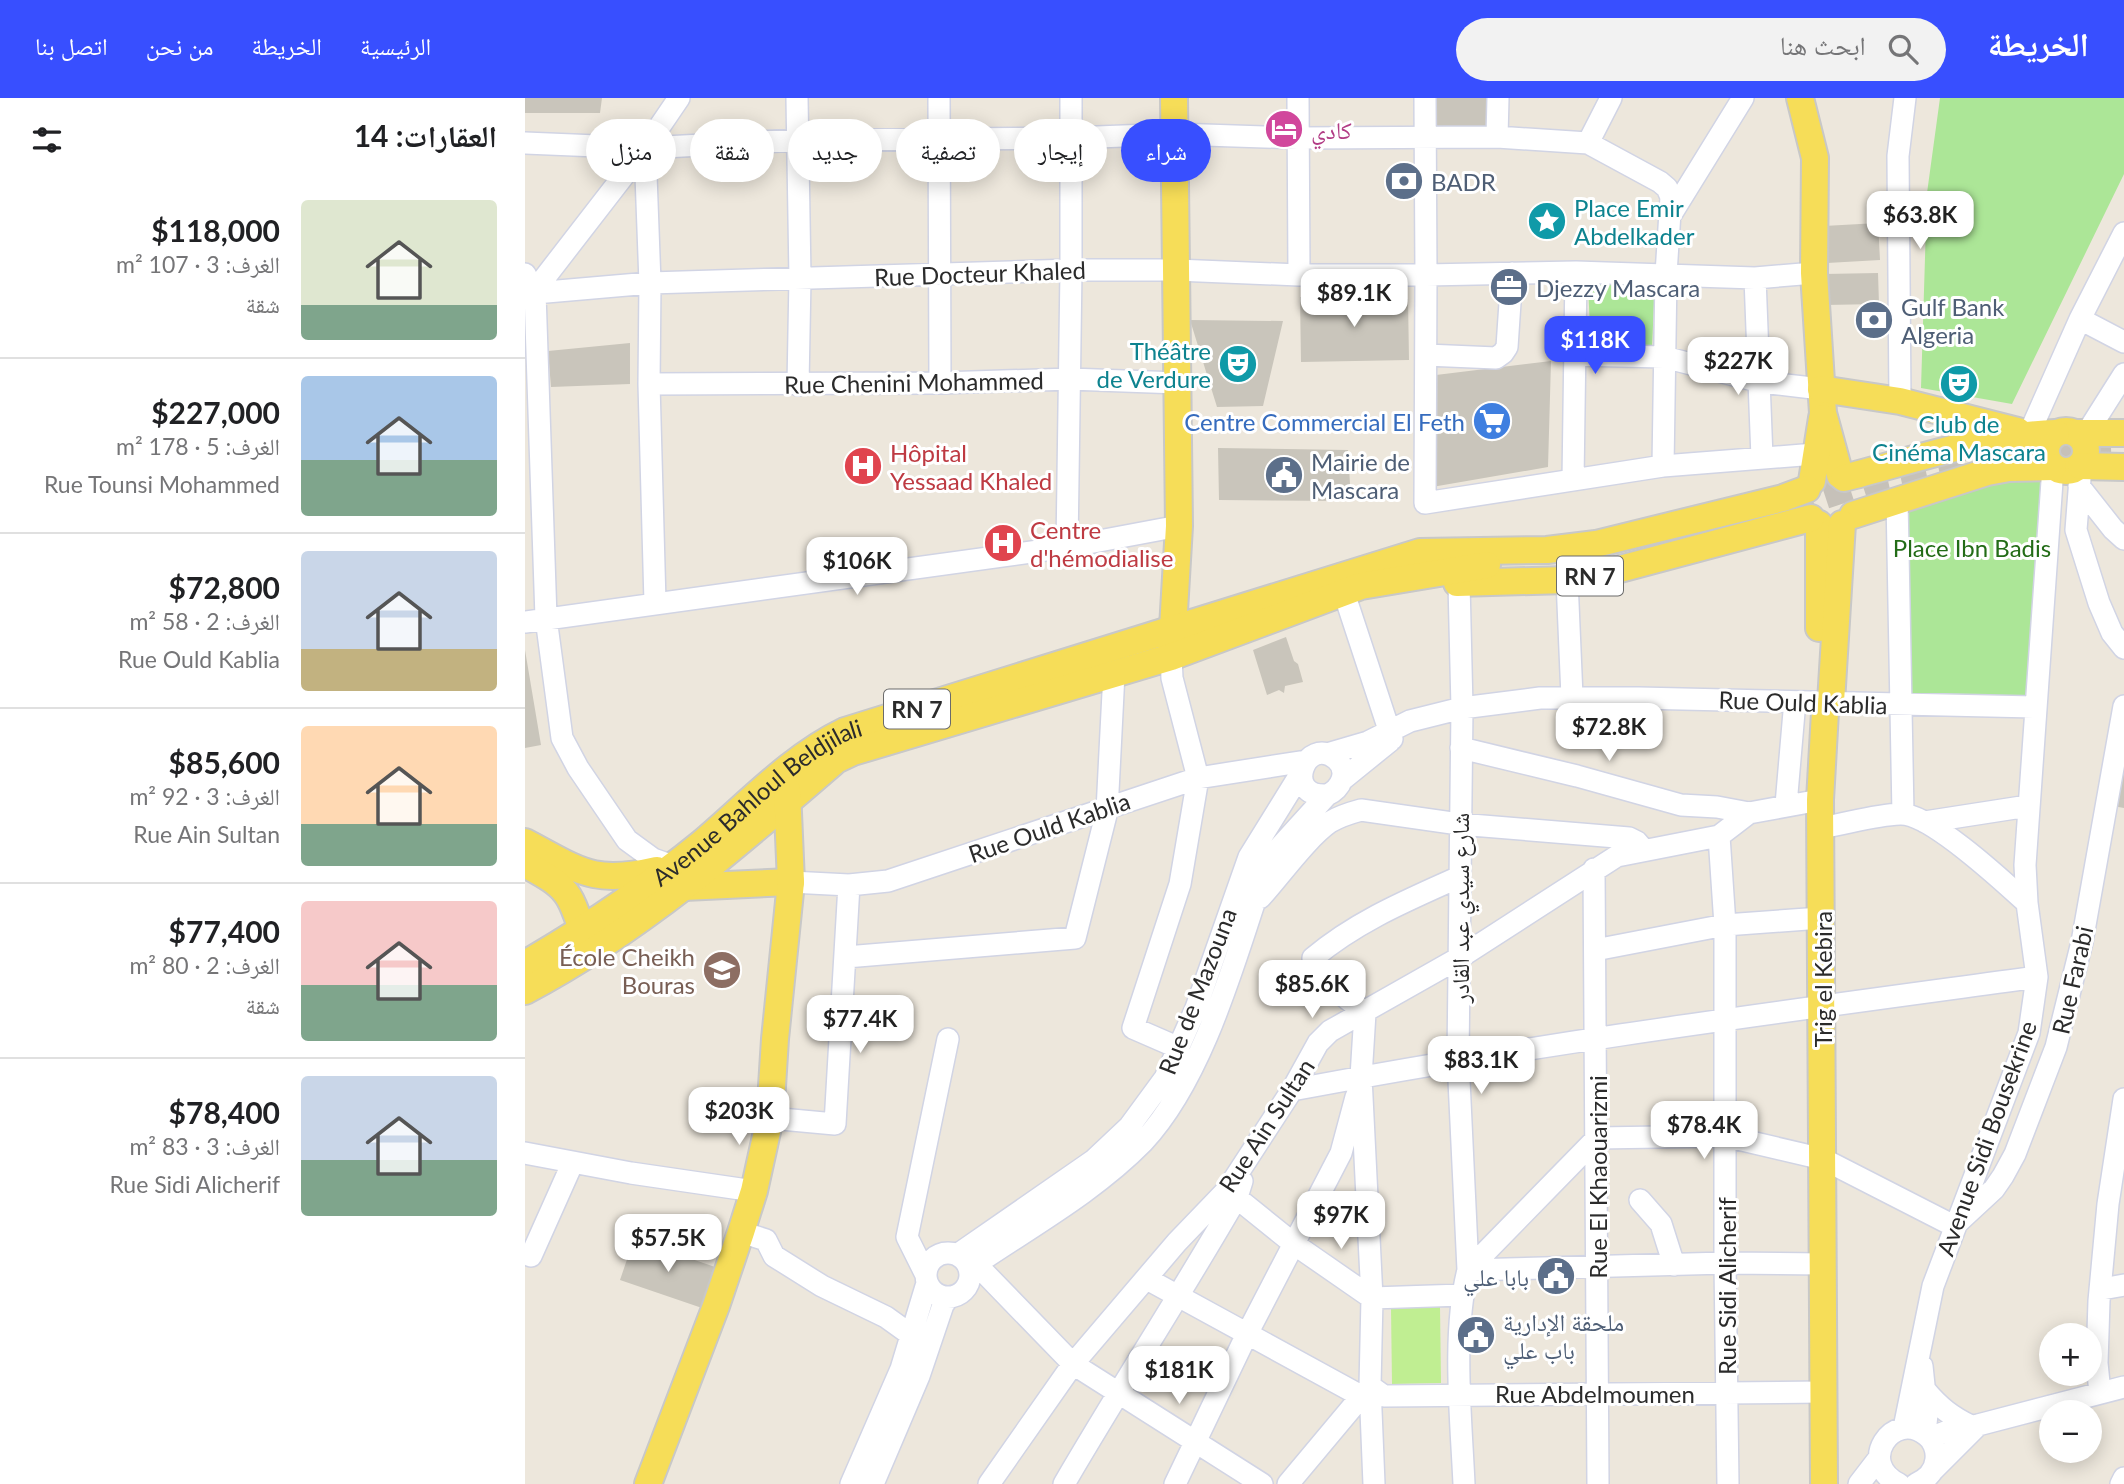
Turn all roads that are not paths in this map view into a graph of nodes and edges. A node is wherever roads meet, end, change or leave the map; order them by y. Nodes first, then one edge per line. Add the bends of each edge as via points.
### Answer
1 (679, 98) edge
2 (797, 98) edge
3 (939, 98) edge
4 (1070, 98) edge
5 (1174, 98) edge
6 (1299, 98) edge
7 (1425, 98) edge
8 (1497, 98) edge
9 (1611, 98) edge
10 (1743, 98) edge
11 (1800, 98) edge
12 (1906, 98) edge
13 (665, 119) edge
14 (798, 119) edge
15 (939, 119) edge
16 (1071, 119) edge
17 (1175, 119) edge
18 (1211, 135) edge
19 (1426, 136) junction
20 (1497, 137) junction
21 (1298, 138) junction
22 (788, 141) edge
23 (525, 143) edge
24 (1588, 143) junction
25 (586, 146) edge
26 (676, 146) edge
27 (617, 182) edge
28 (646, 182) edge
29 (799, 182) edge
30 (939, 182) edge
31 (1071, 182) edge
32 (1175, 182) edge
33 (1672, 213) junction
34 (2124, 233) edge
35 (2118, 259) edge
36 (1071, 270) junction
37 (1176, 270) junction
38 (1576, 272) junction
39 (1512, 273) junction
40 (1814, 273) junction
41 (1666, 274) junction
42 (938, 275) junction
43 (1299, 275) junction
44 (1426, 275) junction
45 (800, 278) junction
46 (1755, 278) junction
47 (650, 283) junction
48 (528, 290) edge
49 (2080, 319) junction
50 (2124, 342) edge
51 (1426, 355) junction
52 (1574, 355) junction
53 (1664, 356) junction
54 (2124, 374) edge
55 (1070, 379) junction
56 (1761, 382) junction
57 (940, 383) junction
58 (1178, 383) junction
59 (649, 384) junction
60 (799, 385) junction
61 (1822, 401) junction
62 (1900, 401) junction
63 (2073, 433) junction
64 (2029, 434) junction
65 (2121, 449) edge
66 (1815, 454) junction
67 (1762, 458) junction
68 (1663, 466) junction
69 (2053, 467) junction
70 (1842, 476) junction
71 (2080, 476) junction
72 (1573, 480) junction
73 (1809, 485) junction
74 (1897, 499) junction
75 (2051, 499) junction
76 (1817, 519) junction
77 (1179, 526) junction
78 (2076, 530) junction
79 (2124, 539) edge
80 (1067, 547) junction
81 (2048, 558) junction
82 (1567, 580) junction
83 (1358, 582) junction
84 (1459, 583) junction
85 (655, 603) junction
86 (535, 620) edge
87 (1174, 629) junction
88 (2124, 648) edge
89 (1171, 657) junction
90 (1114, 673) junction
91 (1572, 697) junction
92 (1825, 705) junction
93 (2124, 706) edge
94 (1900, 710) junction
95 (1794, 712) junction
96 (2035, 713) junction
97 (1462, 714) junction
98 (1391, 735) junction
99 (1461, 748) junction
100 (1327, 754) junction
101 (1304, 767) junction
102 (784, 772) junction
103 (1198, 778) junction
104 (1343, 779) junction
105 (1327, 795) junction
106 (1820, 800) junction
107 (789, 801) junction
108 (1786, 806) junction
109 (2028, 806) junction
110 (1107, 807) junction
111 (1749, 813) junction
112 (1903, 814) junction
113 (1925, 822) junction
114 (1459, 824) junction
115 (1821, 828) junction
116 (1719, 836) junction
117 (525, 842) edge
118 (1643, 849) junction
119 (525, 864) edge
120 (2025, 865) junction
121 (1594, 869) junction
122 (1992, 870) junction
123 (678, 876) junction
124 (1459, 877) junction
125 (791, 882) junction
126 (849, 885) junction
127 (2027, 903) junction
128 (1252, 908) junction
129 (1821, 918) junction
130 (1725, 925) junction
131 (591, 937) junction
132 (1595, 950) junction
133 (846, 957) junction
134 (1459, 958) junction
135 (525, 964) edge
136 (2037, 977) junction
137 (525, 990) edge
138 (1822, 1006) junction
139 (1365, 1013) junction
140 (1726, 1021) junction
141 (1596, 1037) junction
142 (948, 1039) dead end
143 (1179, 1048) junction
144 (1458, 1059) junction
145 (1361, 1077) junction
146 (1292, 1090) junction
147 (2124, 1099) edge
148 (770, 1118) junction
149 (1725, 1136) junction
150 (1597, 1138) junction
151 (525, 1153) edge
152 (1823, 1159) junction
153 (573, 1162) junction
154 (1972, 1182) junction
155 (1994, 1189) junction
156 (754, 1191) junction
157 (1232, 1194) junction
158 (1640, 1200) dead end
159 (1954, 1226) junction
160 (741, 1232) junction
161 (907, 1237) junction
162 (936, 1243) dead end
163 (1294, 1244) junction
164 (531, 1256) dead end
165 (968, 1264) junction
166 (1725, 1264) junction
167 (1823, 1264) junction
168 (1674, 1265) junction
169 (1597, 1267) junction
170 (1468, 1270) junction
171 (926, 1279) junction
172 (1147, 1279) junction
173 (2124, 1285) edge
174 (2102, 1289) junction
175 (1462, 1295) junction
176 (948, 1298) junction
177 (1179, 1298) junction
178 (1372, 1298) junction
179 (1247, 1334) junction
180 (911, 1335) junction
181 (1919, 1351) junction
182 (1073, 1364) junction
183 (2124, 1387) edge
184 (1925, 1390) junction
185 (1117, 1392) junction
186 (1726, 1392) junction
187 (1823, 1392) junction
188 (1599, 1393) junction
189 (2100, 1393) junction
190 (1371, 1394) junction
191 (1460, 1394) junction
192 (1974, 1426) junction
193 (1904, 1428) junction
194 (1927, 1436) junction
195 (1196, 1441) junction
196 (1879, 1458) junction
197 (1926, 1478) edge
198 (2124, 1478) edge
199 (648, 1484) edge
200 (851, 1484) edge
201 (873, 1484) edge
202 (989, 1484) edge
203 (1064, 1484) edge
204 (1175, 1484) edge
205 (1262, 1484) edge
206 (1288, 1484) edge
207 (1374, 1484) edge
208 (1464, 1484) edge
209 (1598, 1484) edge
210 (1728, 1484) edge
211 (1824, 1484) edge
212 (1859, 1484) edge
213 (1897, 1484) edge
214 (2120, 1484) edge

1 - 13 street
2 - 14 street
3 - 15 street
4 - 16 street
5 - 17 main road
6 - 21 street
7 - 19 street
8 - 20 street
9 - 24 street
10 - 33 street
11 - 40 main road via 1815,158
12 - 62 street via 1898,156
18 - 21 street
19 - 20 street
19 - 21 street
19 - 44 street
20 - 24 street
21 - 43 street
22 - 26 street
23 - 25 street
24 - 33 street via 1660,182 1671,197
27 - 48 street
28 - 47 street
29 - 45 street
30 - 42 street
31 - 36 street
32 - 37 main road
33 - 41 street
34 - 35 street
35 - 49 street
36 - 37 street, Rue Docteur Khaled
36 - 42 street, Rue Docteur Khaled
36 - 55 street
37 - 43 street, Rue Docteur Khaled
37 - 58 main road
38 - 39 street, Rue Docteur Khaled
38 - 41 street, Rue Docteur Khaled
38 - 52 street
39 - 44 street, Rue Docteur Khaled
39 - 51 street via 1503,353 1496,358
40 - 46 street, Rue Docteur Khaled
40 - 61 main road
41 - 46 street, Rue Docteur Khaled
41 - 53 street
42 - 45 street, Rue Docteur Khaled
42 - 57 street
43 - 44 street, Rue Docteur Khaled
44 - 51 street
45 - 47 street, Rue Docteur Khaled
45 - 60 street
46 - 56 street
47 - 48 street, Rue Docteur Khaled
47 - 59 street
48 - 86 street
49 - 50 street
49 - 64 street
51 - 72 street via 1425,503
52 - 53 street
52 - 72 street
53 - 56 street
53 - 68 street
54 - 63 street
55 - 57 street, Rue Chenini Mohammed
55 - 58 street, Rue Chenini Mohammed
55 - 80 street
56 - 61 street
56 - 67 street
57 - 60 street, Rue Chenini Mohammed
58 - 77 main road
59 - 60 street, Rue Chenini Mohammed
59 - 85 street
61 - 62 main road
61 - 66 main road
61 - 70 main road
62 - 64 main road
63 - 64 main road
63 - 65 main road
63 - 69 main road via 2051,437 2045,449
63 - 71 main road via 2086,449
64 - 70 main road
65 - 71 main road
66 - 67 street
66 - 73 main road
67 - 68 street
68 - 72 street
69 - 71 main road
69 - 74 main road, RN 7 via 1987,472
69 - 75 street, Avenue Sidi Bousekrine
70 - 73 main road via 1825,474
70 - 76 main road via 1856,490 1856,507
71 - 78 street
71 - 79 street
73 - 76 main road via 1804,504
73 - 83 main road, Avenue Bahloul Beldjilali / RN 7 via 1783,498 1596,544 1548,550 1420,552
74 - 76 main road, RN 7
74 - 94 street
75 - 78 street
75 - 81 street, Avenue Sidi Bousekrine
76 - 82 main road, Avenue Bahloul Beldjilali / RN 7
76 - 83 main road, Avenue Bahloul Beldjilali / RN 7 via 1583,563 1495,564
76 - 92 main road
76 - 92 main road
77 - 80 street
77 - 87 main road
78 - 81 street via 2062,537
78 - 88 street via 2099,603
80 - 85 street
81 - 96 street, Avenue Sidi Bousekrine
82 - 84 main road, Avenue Bahloul Beldjilali / RN 7
82 - 91 street
83 - 84 main road, Avenue Bahloul Beldjilali / RN 7
83 - 87 main road, Avenue Bahloul Beldjilali / RN 7
83 - 89 main road, Avenue Bahloul Beldjilali / RN 7
83 - 98 street
84 - 97 street, شارع سيدي عبد القادر
85 - 86 street
86 - 123 street via 562,738 578,768 627,840
87 - 89 main road
87 - 102 main road, Avenue Bahloul Beldjilali / RN 7 via 845,731
89 - 90 main road, Avenue Bahloul Beldjilali / RN 7
89 - 103 street via 1172,678
90 - 107 main road, Avenue Bahloul Beldjilali / RN 7 via 853,752 836,760
90 - 110 street
91 - 92 street, Rue Ould Kablia
91 - 97 street, Rue Ould Kablia via 1540,698
92 - 94 street, Rue Ould Kablia
92 - 95 street, Rue Ould Kablia
92 - 106 main road, Trig el Kebira
93 - 155 street, Rue Farabi via 2082,942 2056,1047 2015,1154
94 - 96 street, Rue Ould Kablia
94 - 112 street
95 - 97 street, Rue Ould Kablia via 1562,709
95 - 108 street
96 - 109 street, Avenue Sidi Bousekrine
97 - 98 street, Rue Ould Kablia via 1410,721
97 - 99 street, شارع سيدي عبد القادر
98 - 100 street, Rue Ould Kablia
98 - 104 street, Rue Ould Kablia
99 - 111 street via 1681,804
99 - 114 street, شارع سيدي عبد القادر
100 - 101 street via 1316,754
100 - 104 street via 1340,764
101 - 103 street, Rue Ould Kablia
101 - 105 street via 1304,785
101 - 143 street, Rue de Mazouna via 1249,857
102 - 107 main road
102 - 123 main road, Avenue Bahloul Beldjilali / RN 7
103 - 110 street, Rue Ould Kablia
103 - 143 street via 1179,884 1133,1028
104 - 105 street
105 - 128 street, Rue de Mazouna via 1266,867
106 - 108 street, Rue Ain Sultan
106 - 115 main road, Trig el Kebira
107 - 123 main road, Avenue Bahloul Beldjilali / RN 7
107 - 125 main road
108 - 111 street, Rue Ain Sultan
109 - 113 street
109 - 120 street, Avenue Sidi Bousekrine
110 - 126 street, Rue Ould Kablia via 888,881
110 - 133 street via 1075,939
111 - 116 street, Rue Ain Sultan
112 - 113 street
112 - 115 street
113 - 122 street
114 - 118 street via 1629,838
114 - 124 street, شارع سيدي عبد القادر
114 - 128 street via 1361,810 1345,814 1318,833
115 - 129 main road, Trig el Kebira
116 - 118 street, Rue Ain Sultan
116 - 130 street, Rue Sidi Alicherif
117 - 123 main road via 595,876
118 - 121 street, Rue Ain Sultan
119 - 131 main road via 567,893
120 - 122 street
120 - 127 street, Avenue Sidi Bousekrine
121 - 132 street, Rue El Khaouarizmi
121 - 134 street, Rue Ain Sultan
122 - 127 street
123 - 125 main road
123 - 131 main road, Avenue Bahloul Beldjilali / RN 7
124 - 134 street, شارع سيدي عبد القادر
124 - 139 street via 1382,912 1313,958 1319,972
125 - 126 street, Rue Ould Kablia
125 - 148 main road
126 - 133 street
127 - 136 street, Avenue Sidi Bousekrine
128 - 165 street, Rue de Mazouna via 1214,1016 1182,1088 1144,1140 1106,1176
129 - 130 street
129 - 138 main road, Trig el Kebira
130 - 132 street
130 - 140 street, Rue Sidi Alicherif
131 - 135 main road, Avenue Bahloul Beldjilali / RN 7
131 - 137 main road, Avenue Bahloul Beldjilali / RN 7 via 565,970
132 - 141 street, Rue El Khaouarizmi
133 - 148 street via 835,1124
134 - 139 street, Rue Ain Sultan
134 - 144 street, شارع سيدي عبد القادر
136 - 138 street
136 - 154 street, Avenue Sidi Bousekrine via 2029,1033
138 - 140 street
138 - 152 main road, Trig el Kebira
139 - 145 street
139 - 146 street, Rue Ain Sultan via 1330,1031 1318,1043
140 - 141 street
140 - 149 street, Rue Sidi Alicherif
141 - 144 street
141 - 150 street, Rue El Khaouarizmi
142 - 161 street
143 - 165 street, Rue de Mazouna via 1165,1078 1129,1127
144 - 145 street
144 - 170 street, شارع سيدي عبد القادر
145 - 146 street
145 - 163 street via 1341,1153
145 - 178 street
146 - 157 street, Rue Ain Sultan via 1251,1152
147 - 174 street via 2108,1204
148 - 156 main road
149 - 150 street
149 - 152 street
149 - 166 street, Rue Sidi Alicherif
150 - 169 street, Rue El Khaouarizmi
150 - 170 street
151 - 153 street
152 - 159 street
152 - 167 main road, Trig el Kebira
153 - 156 street
153 - 164 street
154 - 155 street
154 - 159 street, Avenue Sidi Bousekrine
155 - 159 street, Rue Farabi
156 - 160 main road
157 - 163 street
157 - 172 street, Rue Ain Sultan via 1177,1242
157 - 177 street
158 - 168 street via 1661,1224
159 - 181 street, Avenue Sidi Bousekrine via 1933,1286
160 - 180 street via 767,1240 774,1256
160 - 199 main road
161 - 162 street
161 - 171 street
163 - 178 street
163 - 179 street
165 - 171 street via 936,1256
165 - 176 street via 970,1278 965,1290
165 - 182 street
166 - 167 street
166 - 168 street
166 - 186 street, Rue Sidi Alicherif
167 - 187 main road, Trig el Kebira
168 - 169 street
169 - 170 street
169 - 188 street, Rue El Khaouarizmi
170 - 175 street, شارع سيدي عبد القادر
171 - 176 street via 935,1293
171 - 180 street
172 - 177 street
172 - 182 street, Rue Ain Sultan
173 - 174 street
174 - 189 street
175 - 178 street
175 - 191 street, شارع سيدي عبد القادر
176 - 201 street
177 - 179 street
177 - 185 street
178 - 190 street
179 - 190 street
179 - 195 street
180 - 200 street
181 - 184 street
181 - 193 street, Avenue Sidi Bousekrine
182 - 185 street
182 - 202 street, Rue Ain Sultan
183 - 189 street
184 - 192 street via 1954,1418
184 - 194 street
185 - 195 street
185 - 203 street
186 - 187 street, Rue Abdelmoumen
186 - 188 street, Rue Abdelmoumen
186 - 210 street, Rue Sidi Alicherif
187 - 211 main road, Trig el Kebira
188 - 191 street, Rue Abdelmoumen
188 - 209 street, Rue El Khaouarizmi
189 - 192 street
190 - 191 street, Rue Abdelmoumen
190 - 206 street
190 - 207 street
191 - 208 street, شارع سيدي عبد القادر
192 - 194 street
192 - 197 street
193 - 194 street
193 - 196 street via 1883,1442
194 - 197 street via 1936,1454
195 - 204 street
195 - 205 street
196 - 212 street
196 - 213 street via 1885,1474
198 - 214 street

